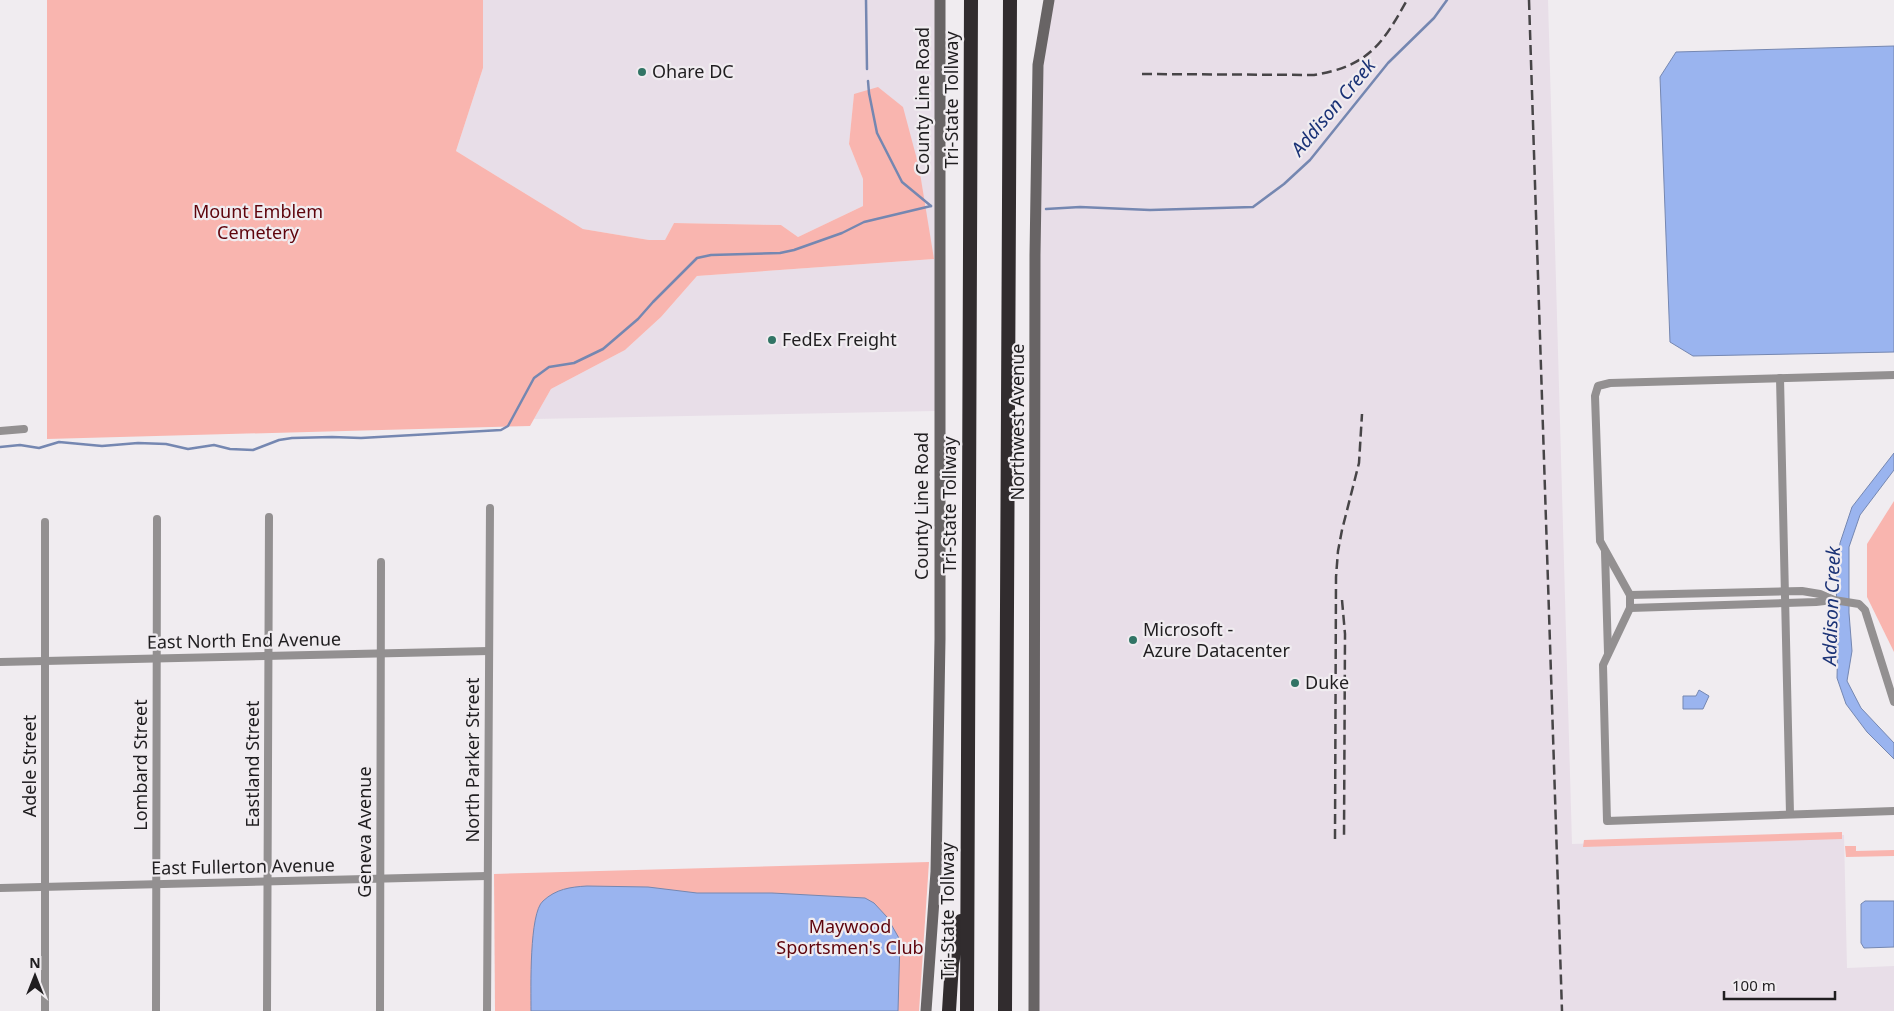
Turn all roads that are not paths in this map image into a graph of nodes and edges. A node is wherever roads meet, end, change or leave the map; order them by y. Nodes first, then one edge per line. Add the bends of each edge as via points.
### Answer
1 (940, 0) edge
2 (971, 0) edge
3 (1010, 0) edge
4 (1049, 0) edge
5 (1894, 375) edge
6 (1780, 378) junction
7 (24, 430) dead end
8 (0, 431) edge
9 (490, 508) dead end
10 (269, 517) dead end
11 (157, 519) dead end
12 (45, 522) dead end
13 (1604, 550) junction
14 (381, 562) dead end
15 (1786, 591) junction
16 (1630, 595) junction
17 (1834, 600) junction
18 (1786, 604) junction
19 (1630, 608) junction
20 (489, 651) junction
21 (380, 653) junction
22 (1608, 654) junction
23 (269, 656) junction
24 (157, 658) junction
25 (45, 661) junction
26 (0, 662) edge
27 (1894, 702) edge
28 (1894, 812) edge
29 (1790, 814) junction
30 (487, 876) junction
31 (380, 879) junction
32 (268, 882) junction
33 (156, 885) junction
34 (44, 887) junction
35 (0, 888) edge
36 (966, 899) junction
37 (44, 1011) edge
38 (156, 1011) edge
39 (267, 1011) edge
40 (380, 1011) edge
41 (487, 1011) edge
42 (926, 1011) edge
43 (949, 1011) edge
44 (967, 1011) edge
45 (1005, 1011) edge
46 (1034, 1011) edge

1 - 42 street, County Line Road via 938,746 936,872
2 - 36 highway, Tri-State Tollway
3 - 45 highway
4 - 46 street, Northwest Avenue via 1038,65 1034,255
5 - 6 street
6 - 13 street via 1598,386 1595,396 1599,531
6 - 15 street
7 - 8 street
9 - 20 street, North Parker Street
10 - 23 street, Eastland Street
11 - 24 street, Lombard Street
12 - 25 street, Adele Street
13 - 16 street
13 - 22 street
14 - 21 street, Geneva Avenue
15 - 16 street
15 - 17 street via 1820,594
15 - 18 street
16 - 19 street
17 - 18 street
17 - 27 street via 1860,604 1865,610
18 - 19 street
18 - 29 street
19 - 22 street
20 - 21 street, East North End Avenue
20 - 30 street, North Parker Street
21 - 23 street, East North End Avenue
21 - 31 street, Geneva Avenue
22 - 29 street via 1603,665 1608,821
23 - 24 street, East North End Avenue
23 - 32 street, Eastland Street
24 - 25 street, East North End Avenue
24 - 33 street, Lombard Street
25 - 26 street, East North End Avenue
25 - 34 street, Adele Street
28 - 29 street
30 - 31 street, East Fullerton Avenue
30 - 41 street, North Parker Street
31 - 32 street, East Fullerton Avenue
31 - 40 street, Geneva Avenue
32 - 33 street, East Fullerton Avenue
32 - 39 street, Eastland Street
33 - 34 street, East Fullerton Avenue
33 - 38 street, Lombard Street
34 - 35 street, East Fullerton Avenue
34 - 37 street, Adele Street
36 - 43 highway via 952,963
36 - 44 highway, Tri-State Tollway

